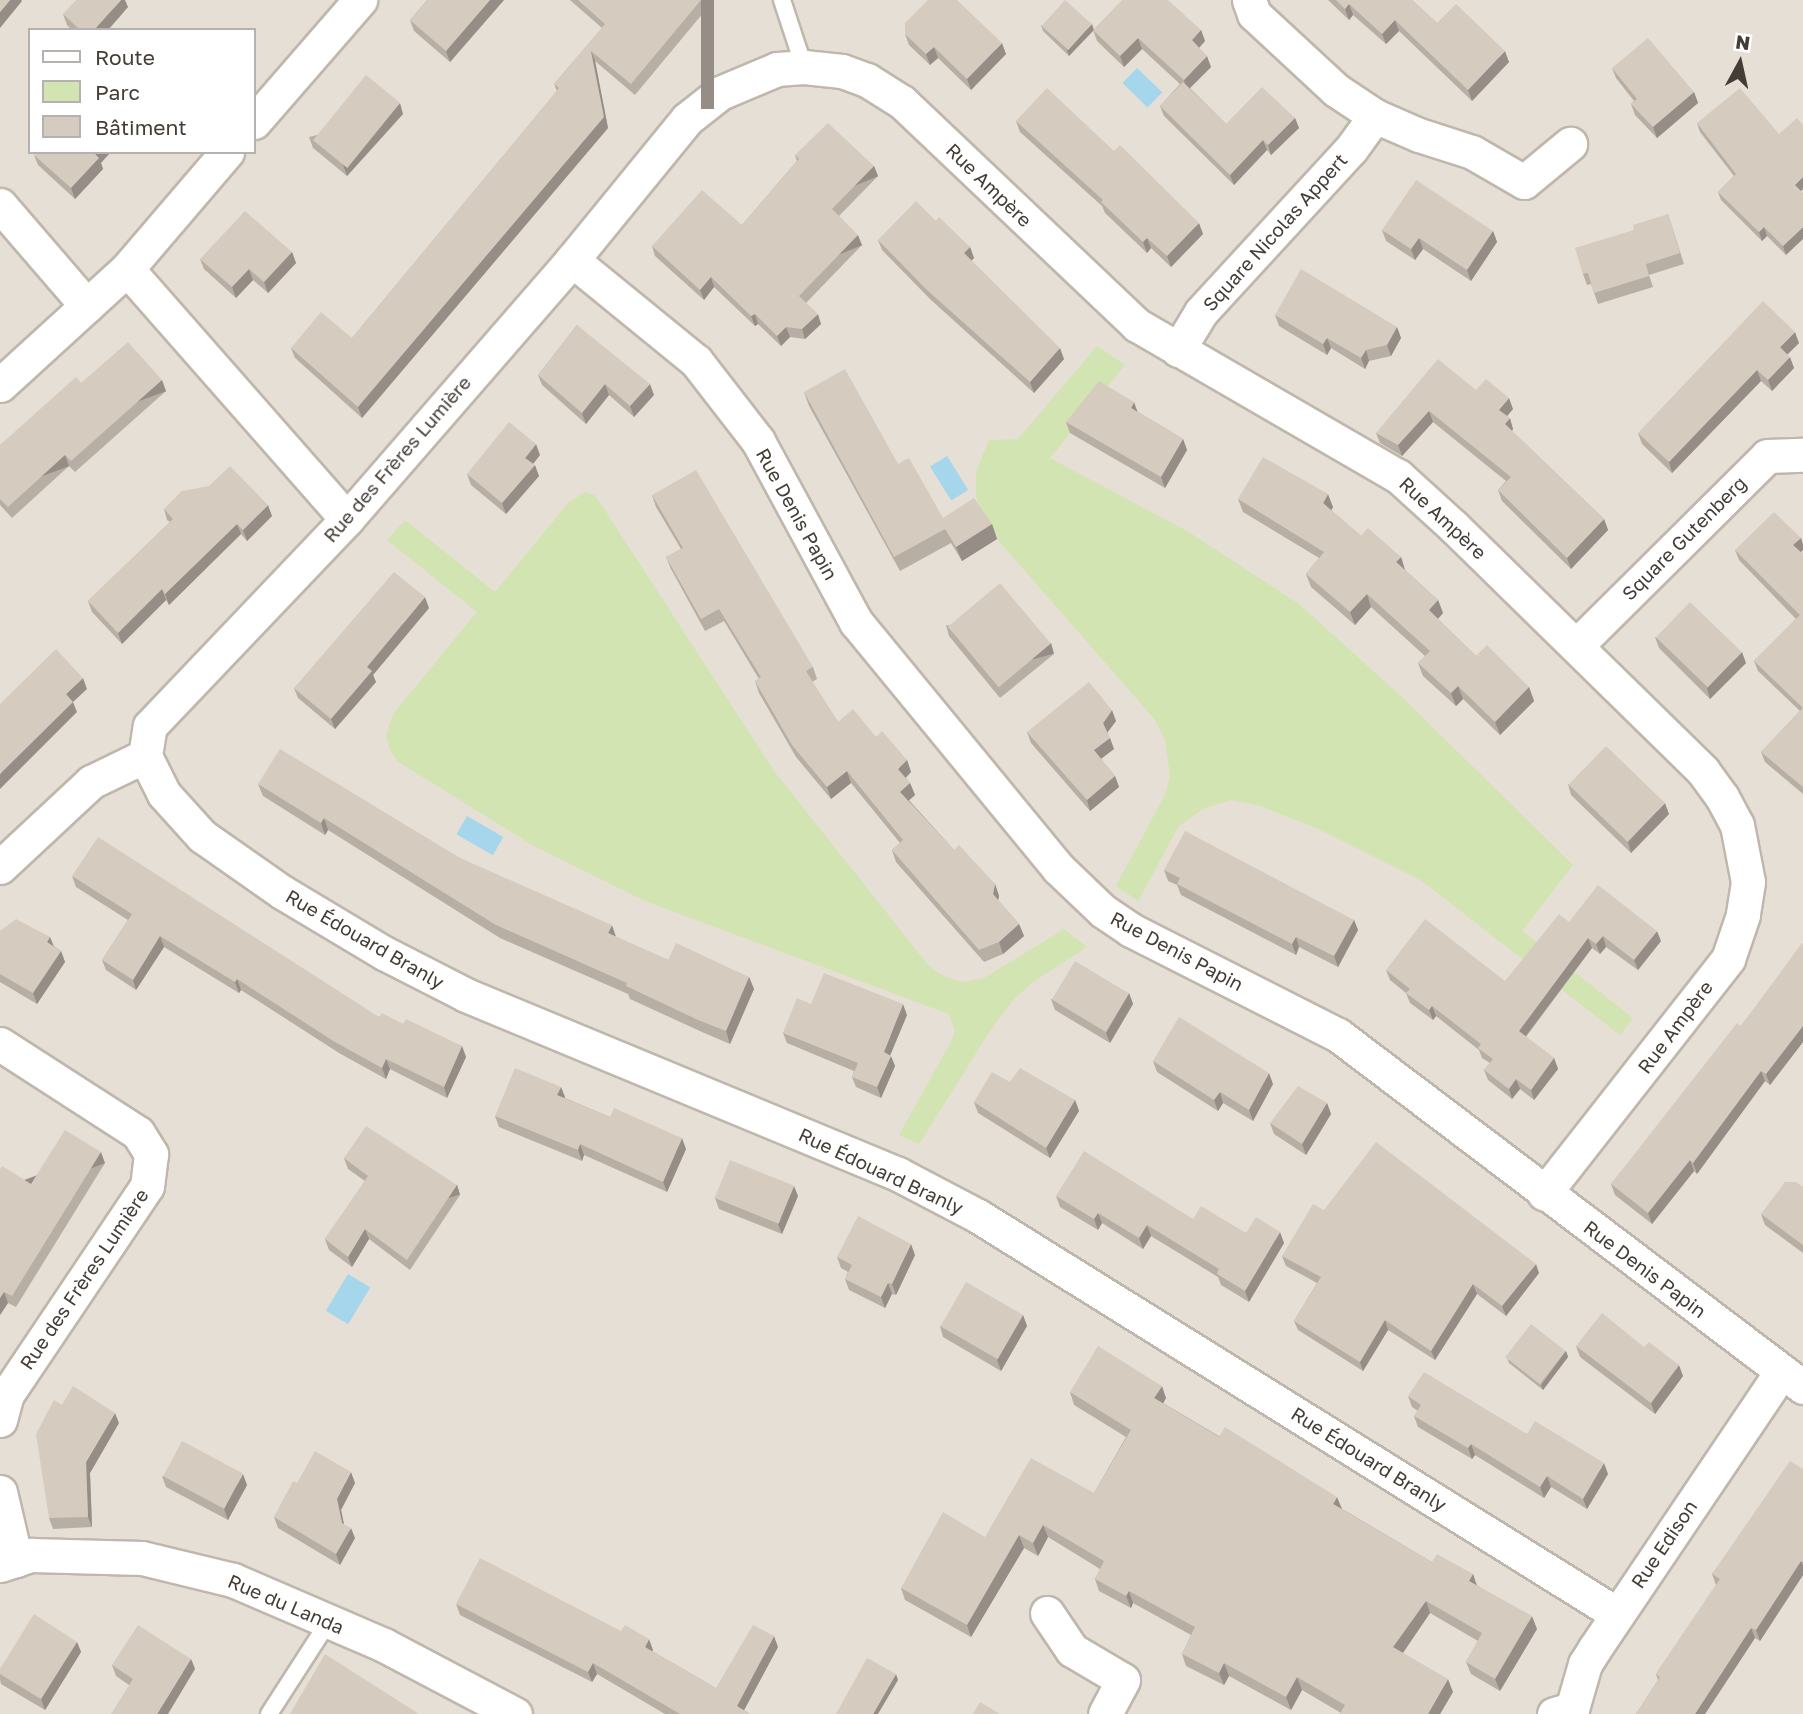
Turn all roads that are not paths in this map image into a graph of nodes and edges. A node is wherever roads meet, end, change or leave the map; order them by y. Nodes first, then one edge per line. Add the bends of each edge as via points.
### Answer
1 (360, 0) edge
2 (782, 0) edge
3 (1249, 0) edge
4 (804, 67) junction
5 (1375, 116) junction
6 (256, 120) edge
7 (1570, 144) dead end
8 (225, 154) edge
9 (0, 205) edge
10 (572, 260) junction
11 (127, 269) junction
12 (87, 306) junction
13 (1178, 350) junction
14 (0, 385) edge
15 (1803, 454) edge
16 (347, 519) junction
17 (1576, 646) junction
18 (145, 756) junction
19 (0, 867) edge
20 (0, 1044) edge
21 (1544, 1194) junction
22 (1792, 1379) edge
23 (0, 1420) edge
24 (0, 1492) edge
25 (8, 1563) edge
26 (1047, 1613) dead end
27 (1617, 1614) junction
28 (329, 1621) junction
29 (269, 1714) edge
30 (515, 1714) edge
31 (1105, 1714) edge
32 (1554, 1714) edge

1 - 6 street
2 - 4 lane
3 - 5 street via 1254,14 1336,90
4 - 10 street, Rue des Frères Lumière via 754,76 720,93 687,119
4 - 13 street, Rue Ampère via 842,71 902,102 1137,325
5 - 7 street via 1472,152 1524,182
5 - 13 street, Square Nicolas Appert via 1351,149 1201,312
8 - 11 street
9 - 12 street
10 - 16 street, Rue des Frères Lumière
10 - 21 street, Rue Denis Papin via 696,361 758,441 856,622 1058,868 1103,911 1131,930 1338,1035
11 - 12 street
11 - 16 street
12 - 14 street
13 - 17 street, Rue Ampère via 1398,476
15 - 17 street, Square Gutenberg via 1767,456
16 - 18 street, Rue des Frères Lumière via 150,726
17 - 21 street, Rue Ampère via 1703,771 1722,797 1737,825 1748,882 1728,959
18 - 19 street via 91,782
18 - 27 street, Rue Édouard Branly via 164,794 202,836 384,953 466,995 898,1174 978,1216
20 - 23 street, Rue des Frères Lumière via 138,1133 151,1154 147,1186 7,1394
21 - 22 street, Rue Denis Papin
22 - 27 street, Rue Edison
24 - 25 street
25 - 28 street, Rue du Landa via 31,1555 142,1559 233,1580
26 - 31 street via 1072,1650 1123,1680
27 - 32 street, Rue Edison via 1585,1664 1572,1709
28 - 29 lane
28 - 30 street, Rue du Landa

